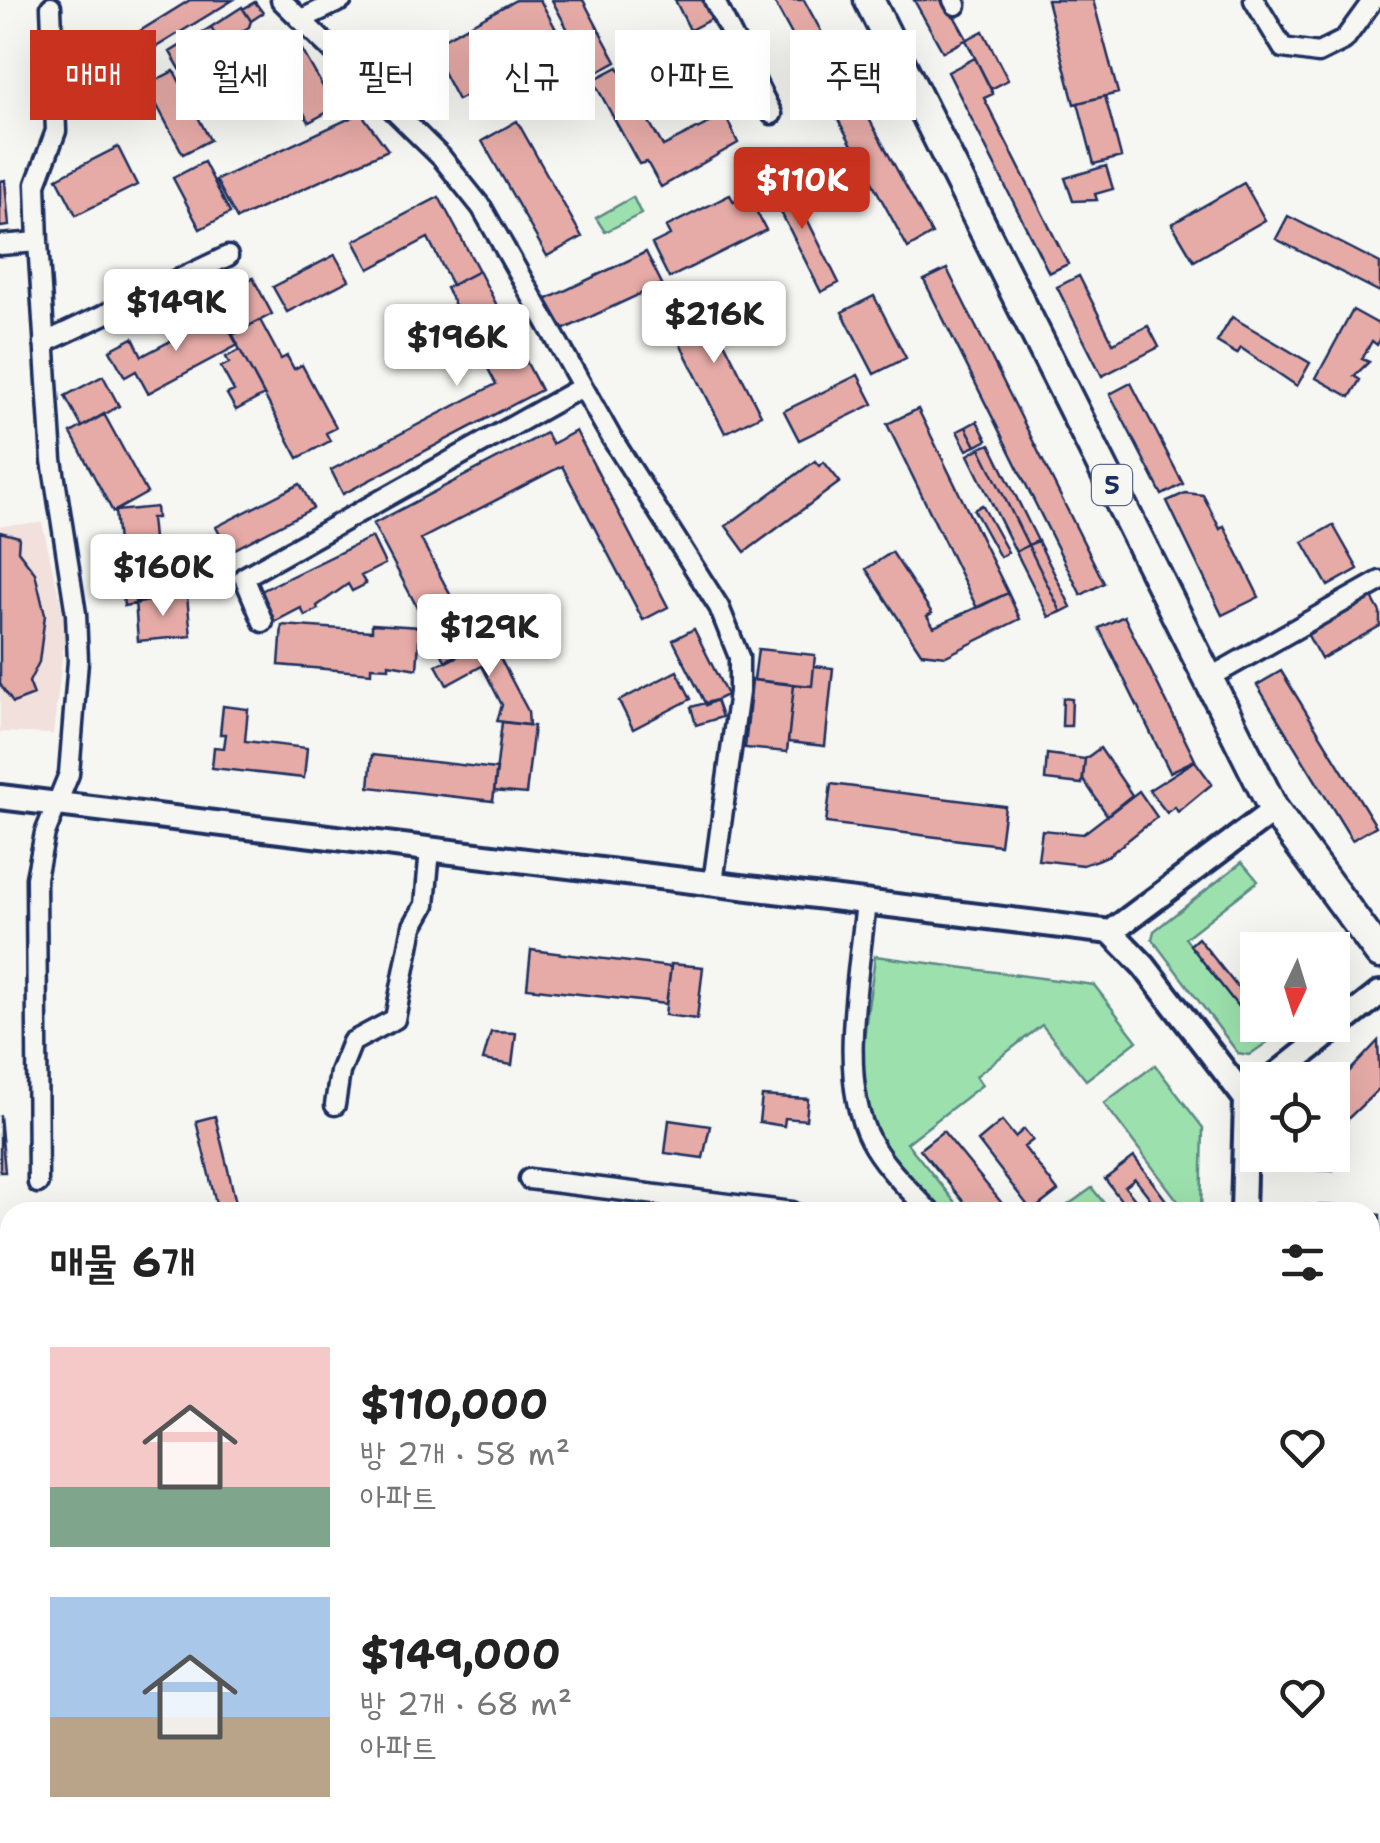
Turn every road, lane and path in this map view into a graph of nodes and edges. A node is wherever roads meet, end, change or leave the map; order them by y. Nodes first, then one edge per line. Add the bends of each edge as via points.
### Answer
1 (282, 0) edge
2 (342, 0) edge
3 (714, 0) edge
4 (868, 0) edge
5 (1254, 0) edge
6 (1373, 0) edge
7 (51, 7) dead end
8 (302, 19) junction
9 (772, 114) dead end
10 (38, 242) junction
11 (0, 245) edge
12 (228, 256) dead end
13 (44, 343) junction
14 (582, 387) junction
15 (1380, 581) edge
16 (263, 622) dead end
17 (1210, 678) junction
18 (0, 797) edge
19 (59, 804) junction
20 (1274, 810) junction
21 (430, 849) junction
22 (713, 884) junction
23 (866, 901) junction
24 (1111, 932) junction
25 (1380, 954) edge
26 (1380, 993) edge
27 (1293, 1062) edge
28 (1240, 1080) edge
29 (335, 1105) dead end
30 (1246, 1172) edge
31 (529, 1179) dead end
32 (38, 1184) dead end
33 (712, 1202) edge
34 (921, 1202) edge
35 (1244, 1202) edge

1 - 8 street
2 - 8 street
3 - 9 street
4 - 17 highway, 5
5 - 6 street via 1283,48 1299,53 1318,53 1344,40
7 - 10 street via 56,131 36,184
8 - 14 street via 442,158 482,208
10 - 11 street
10 - 13 street
12 - 13 street
13 - 19 street via 78,661 69,774
14 - 16 street via 244,576
14 - 22 street via 712,595 739,656
15 - 17 street
17 - 20 highway, 5
18 - 19 main road
19 - 21 main road
19 - 32 street via 36,878
20 - 24 main road
20 - 25 highway, 5
21 - 22 main road
21 - 29 street via 425,905 413,926 395,1019 352,1042
22 - 23 main road
23 - 24 main road
23 - 34 street via 853,1082 858,1113 881,1156
24 - 28 main road
26 - 27 main road
30 - 35 main road
31 - 33 street

